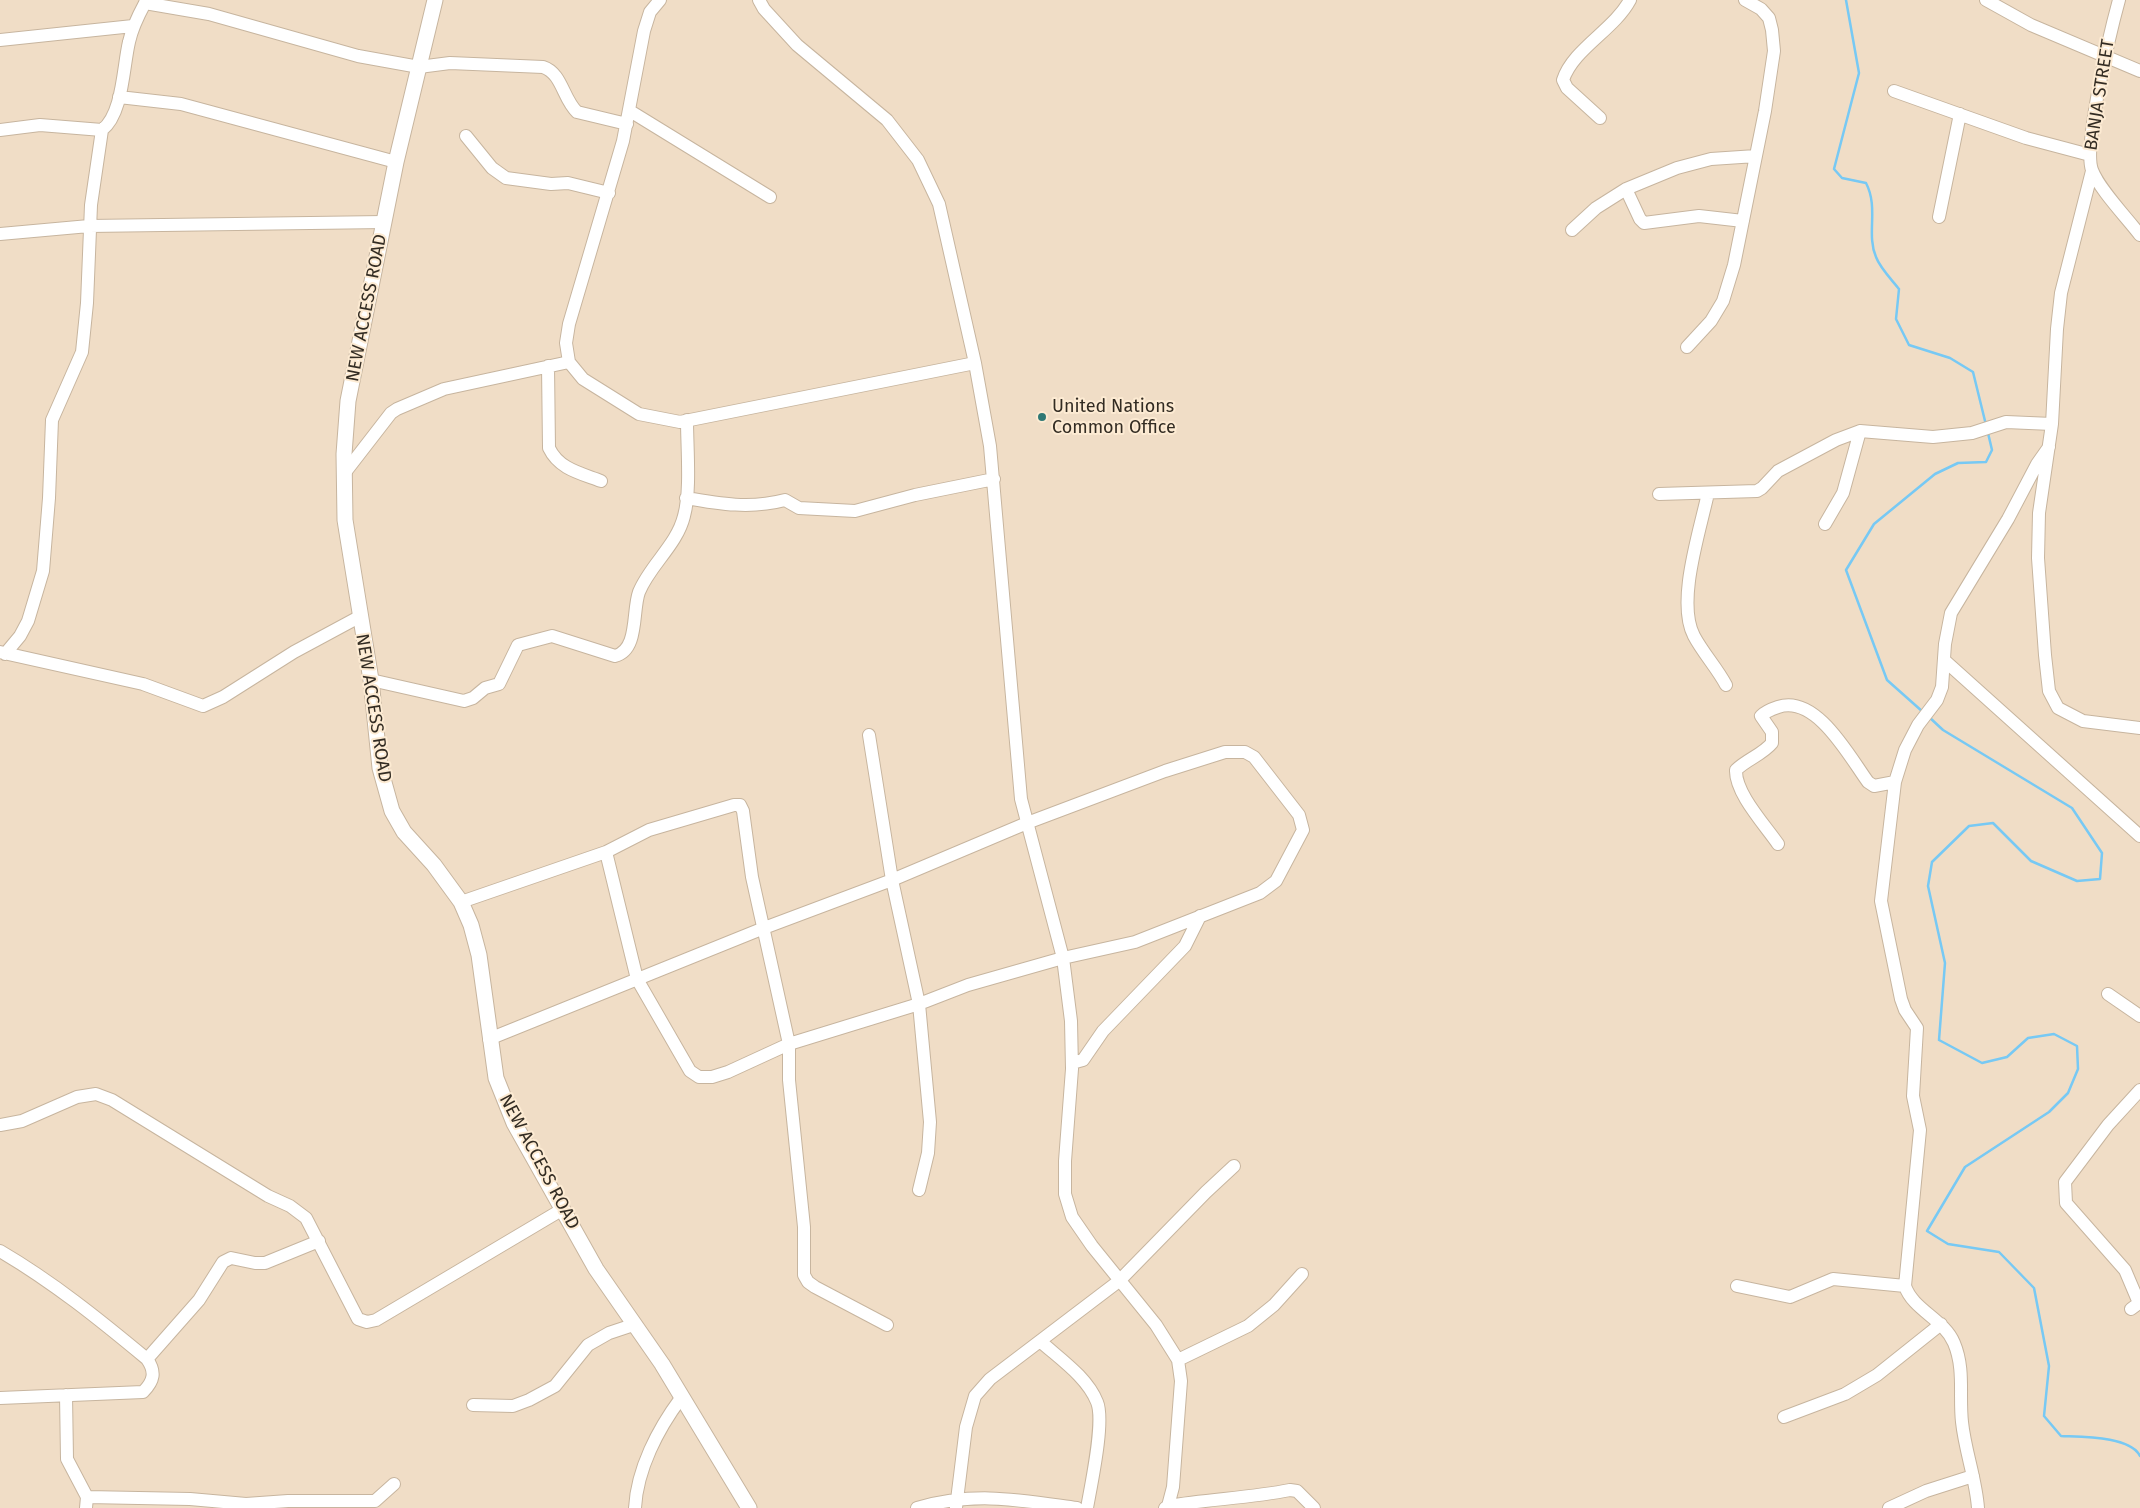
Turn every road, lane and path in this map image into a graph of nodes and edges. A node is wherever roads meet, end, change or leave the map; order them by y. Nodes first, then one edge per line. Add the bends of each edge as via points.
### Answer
1 (435, 0) edge
2 (660, 0) edge
3 (759, 0) edge
4 (1630, 0) edge
5 (1745, 0) edge
6 (1986, 0) edge
7 (2119, 0) edge
8 (145, 1) edge
9 (133, 26) junction
10 (0, 40) edge
11 (2105, 54) junction
12 (419, 67) junction
13 (2140, 71) edge
14 (1894, 91) dead end
15 (119, 97) junction
16 (630, 111) junction
17 (1960, 114) junction
18 (1600, 118) dead end
19 (627, 124) junction
20 (0, 130) edge
21 (102, 130) junction
22 (466, 136) dead end
23 (1756, 156) junction
24 (2090, 156) junction
25 (396, 162) junction
26 (2092, 171) junction
27 (1626, 188) junction
28 (608, 193) junction
29 (770, 197) dead end
30 (1939, 217) dead end
31 (1743, 221) junction
32 (384, 222) junction
33 (89, 226) junction
34 (1572, 230) dead end
35 (0, 234) edge
36 (2140, 235) edge
37 (1687, 347) dead end
38 (569, 362) junction
39 (975, 363) junction
40 (548, 366) junction
41 (687, 420) junction
42 (2052, 424) junction
43 (1860, 431) junction
44 (2049, 447) junction
45 (343, 474) junction
46 (994, 479) junction
47 (601, 481) dead end
48 (1708, 493) junction
49 (1659, 494) dead end
50 (686, 498) junction
51 (1825, 524) dead end
52 (359, 617) junction
53 (3, 653) edge
54 (1944, 660) junction
55 (371, 680) junction
56 (1726, 684) dead end
57 (2140, 728) edge
58 (869, 735) dead end
59 (1895, 782) junction
60 (1027, 823) junction
61 (2140, 836) edge
62 (1778, 844) dead end
63 (606, 852) junction
64 (892, 880) junction
65 (462, 902) junction
66 (1200, 916) junction
67 (764, 928) junction
68 (1062, 958) junction
69 (637, 979) junction
70 (2108, 994) dead end
71 (919, 1004) junction
72 (2140, 1016) edge
73 (489, 1039) junction
74 (789, 1044) junction
75 (1072, 1063) junction
76 (2140, 1090) edge
77 (0, 1125) edge
78 (1234, 1166) dead end
79 (919, 1190) dead end
80 (564, 1209) junction
81 (319, 1241) junction
82 (0, 1250) edge
83 (1302, 1274) dead end
84 (1119, 1281) junction
85 (1737, 1286) dead end
86 (1905, 1286) junction
87 (2131, 1310) dead end
88 (1941, 1324) junction
89 (633, 1325) junction
90 (887, 1325) dead end
91 (1040, 1341) junction
92 (147, 1359) junction
93 (1178, 1360) junction
94 (66, 1395) junction
95 (0, 1398) edge
96 (681, 1398) junction
97 (473, 1405) dead end
98 (1784, 1417) dead end
99 (1972, 1476) junction
100 (394, 1484) dead end
101 (86, 1502) edge
102 (957, 1503) edge
103 (1249, 1503) edge
104 (246, 1506) edge
105 (1166, 1507) edge
106 (635, 1508) edge
107 (749, 1508) edge
108 (917, 1508) edge
109 (1077, 1508) edge
110 (1087, 1508) edge
111 (1314, 1508) edge
112 (1889, 1508) edge
113 (1978, 1508) edge

1 - 12 main road, NEW ACCESS ROAD
2 - 16 street via 650,12 644,31
3 - 39 street via 797,45 887,120 918,160 939,204
4 - 18 street via 1618,20 1572,65 1563,80 1567,88
5 - 23 street via 1769,18 1774,50
6 - 11 street via 2031,25
7 - 11 street, BANJA STREET
8 - 9 street
8 - 12 street via 208,14 358,56
9 - 10 street
9 - 15 street
11 - 13 street
11 - 24 street, BANJA STREET
12 - 19 street via 450,63 543,67 554,73 577,112
12 - 25 main road, NEW ACCESS ROAD
14 - 17 street
15 - 21 street via 113,119
15 - 25 street via 181,104
16 - 19 street
16 - 29 street
17 - 24 street via 2026,138
17 - 30 street
19 - 28 street
20 - 21 street via 40,125
21 - 33 street
22 - 28 street via 492,168 506,178 568,183
23 - 27 street via 1697,161
23 - 31 street
24 - 26 street, BANJA STREET
25 - 32 main road, NEW ACCESS ROAD
26 - 36 street, BANJA STREET
26 - 42 street via 2061,293
27 - 31 street via 1644,223 1699,216
27 - 34 street via 1596,208
28 - 38 street via 569,324 566,343
31 - 37 street via 1723,301 1711,321
32 - 33 street
32 - 45 main road, NEW ACCESS ROAD via 348,401
33 - 35 street
33 - 53 street via 82,352 52,420 43,571 28,621 20,636
38 - 40 street
38 - 41 street via 583,379 639,414
39 - 41 street
39 - 46 street
40 - 45 street via 444,389 397,409
40 - 47 street via 549,448 564,467
41 - 50 street
42 - 43 street via 2006,422 1972,433 1932,437
42 - 44 street
43 - 48 street via 1778,471 1757,491
43 - 51 street via 1843,493
44 - 54 street via 1951,613
44 - 57 street via 2039,513 2038,558 2049,691 2058,708 2083,721
45 - 52 main road, NEW ACCESS ROAD via 345,520
46 - 50 street via 915,494 855,511 799,508 785,500 764,506 733,506
46 - 60 street via 1017,772
48 - 49 street
48 - 56 street via 1687,591 1687,616 1694,636
50 - 55 street via 681,527 638,594 631,638 622,654 615,656 552,636 518,644 499,684 484,688 464,702
52 - 53 street via 203,706 143,684
52 - 55 main road, NEW ACCESS ROAD
54 - 59 street via 1942,687 1937,700 1918,725 1905,750
54 - 61 street
55 - 65 main road, NEW ACCESS ROAD via 380,768 392,812 404,832
58 - 64 street
59 - 62 street via 1874,786 1868,782 1831,732 1808,708 1784,705 1764,713 1761,716 1772,732 1772,743 1766,751 1744,762 1736,770 1736,778 1743,794
59 - 86 street via 1881,901 1900,999 1917,1028 1913,1096 1920,1130
60 - 64 street
60 - 66 street via 1165,771 1225,752 1245,752 1254,757 1299,815 1302,830 1276,881 1260,893
60 - 68 street
63 - 65 street
63 - 67 street via 649,830 740,806
63 - 69 street
64 - 67 street
64 - 71 street
65 - 73 main road, NEW ACCESS ROAD via 479,955
66 - 68 street via 1135,942
66 - 75 street via 1184,946 1103,1031 1083,1060
67 - 69 street
67 - 74 street
68 - 71 street via 968,985
68 - 75 street via 1071,1021
69 - 73 street
69 - 74 street via 690,1071 699,1077 728,1072
70 - 72 street
71 - 74 street
71 - 79 street via 930,1122 928,1153
73 - 80 main road, NEW ACCESS ROAD via 496,1078 514,1123
74 - 90 street via 789,1080 804,1227 804,1275 815,1287
75 - 84 street via 1066,1194 1072,1216
76 - 87 street via 2072,1171 2065,1182 2064,1192 2066,1203 2132,1282 2139,1303
77 - 81 street via 22,1122 77,1097 96,1094 112,1100 268,1196 290,1206 306,1218
78 - 84 street
80 - 81 street via 376,1320 367,1322 358,1319
80 - 89 main road, NEW ACCESS ROAD via 596,1269
81 - 92 street via 265,1262 231,1258 223,1262 199,1300
82 - 92 street via 94,1314
83 - 93 street via 1274,1305 1248,1326
84 - 91 street
84 - 93 street via 1156,1325
85 - 86 street via 1790,1297 1833,1279
86 - 88 street via 1910,1298
88 - 98 street via 1877,1375 1845,1394
88 - 99 street via 1953,1340 1960,1358 1962,1423
89 - 96 main road, NEW ACCESS ROAD via 662,1364
89 - 97 street via 588,1345 555,1386 529,1400 513,1406
91 - 102 street via 990,1379 975,1396 966,1427
91 - 110 street via 1082,1379 1098,1404 1098,1428
92 - 94 street via 153,1376 143,1392
93 - 105 street via 1181,1381 1173,1487
94 - 95 street
94 - 101 street via 68,1459
96 - 106 street via 664,1421 642,1470
96 - 107 main road, NEW ACCESS ROAD
99 - 112 street via 1926,1491
99 - 113 street
100 - 104 street via 375,1501 288,1501
101 - 104 street via 190,1499
102 - 108 street
102 - 109 street via 991,1497
103 - 105 street via 1204,1500
103 - 111 street via 1290,1490 1297,1491

